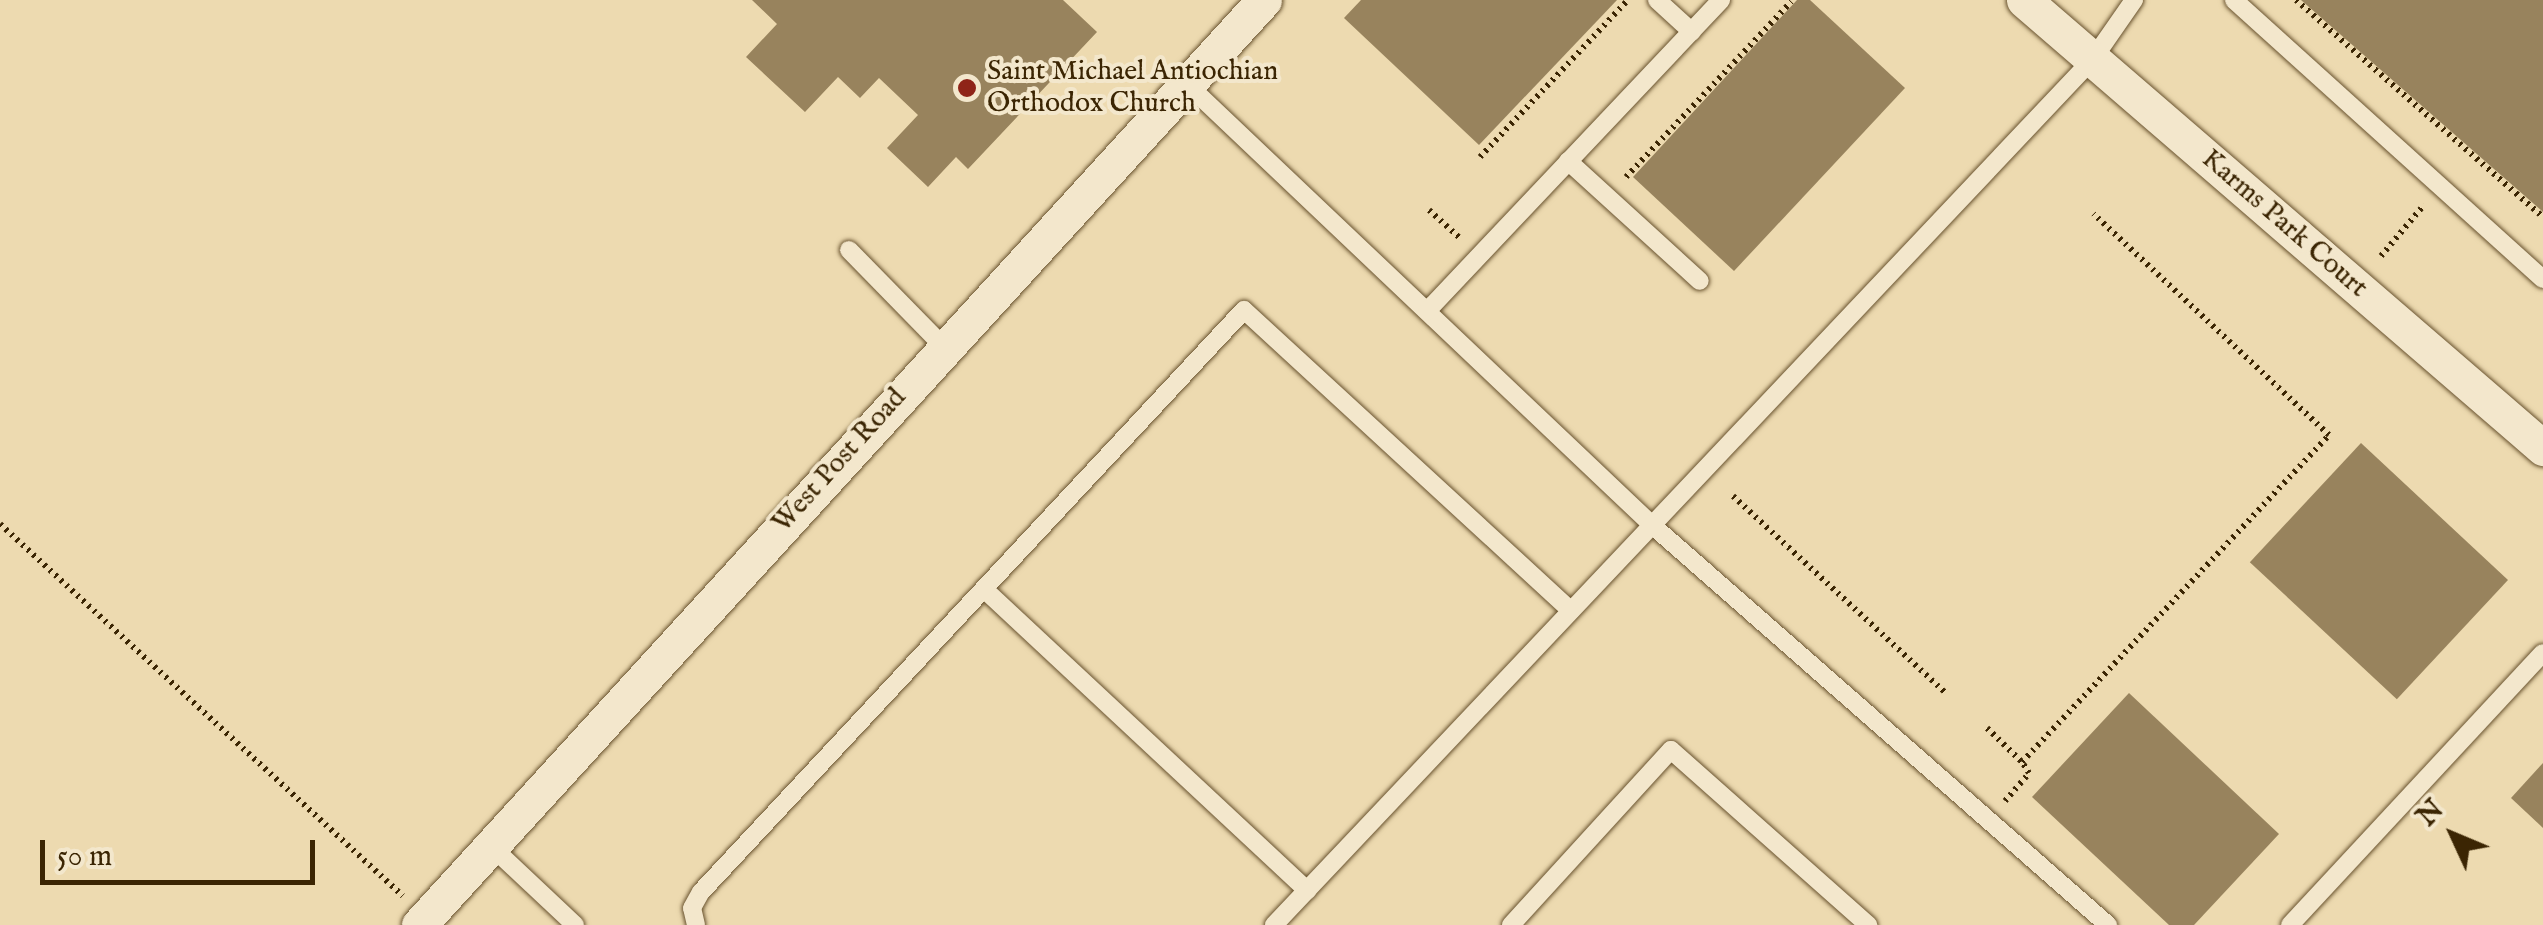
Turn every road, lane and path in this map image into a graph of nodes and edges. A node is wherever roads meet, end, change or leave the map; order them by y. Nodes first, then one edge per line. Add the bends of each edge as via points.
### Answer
1 (1657, 0) edge
2 (1721, 0) edge
3 (2024, 0) edge
4 (2134, 0) edge
5 (2234, 0) edge
6 (2296, 0) edge
7 (1627, 1) edge
8 (1792, 2) edge
9 (1248, 6) edge
10 (1692, 32) junction
11 (2093, 59) junction
12 (1186, 83) junction
13 (1480, 157) dead end
14 (1568, 161) junction
15 (1626, 177) dead end
16 (2424, 205) dead end
17 (1429, 210) dead end
18 (2094, 214) dead end
19 (2543, 217) edge
20 (848, 250) dead end
21 (1479, 256) junction
22 (2381, 256) dead end
23 (2543, 279) edge
24 (1700, 281) dead end
25 (1427, 311) junction
26 (944, 347) junction
27 (2543, 448) edge
28 (1733, 496) dead end
29 (0, 524) edge
30 (1652, 526) junction
31 (984, 589) junction
32 (1571, 611) junction
33 (2543, 653) edge
34 (1945, 692) dead end
35 (1987, 728) dead end
36 (2022, 762) junction
37 (2001, 805) dead end
38 (492, 847) junction
39 (1307, 890) junction
40 (422, 921) edge
41 (576, 925) edge
42 (696, 925) edge
43 (1274, 925) edge
44 (1511, 925) edge
45 (1868, 925) edge
46 (2108, 925) edge
47 (2290, 925) edge

1 - 10 lane
2 - 10 lane
3 - 11 street, Karms Park Court
4 - 11 lane
5 - 23 lane
6 - 19 path
7 - 13 path
8 - 15 path
9 - 12 street, West Post Road
10 - 14 lane
11 - 27 street, Karms Park Court
11 - 30 lane
12 - 25 lane
12 - 26 street, West Post Road
14 - 21 lane
14 - 24 lane
16 - 22 path
17 - 21 path
18 - 36 path via 2329,436
20 - 26 lane
21 - 25 lane
25 - 30 lane
26 - 38 street, West Post Road
28 - 34 path
29 - 40 path
30 - 32 lane
30 - 46 lane
31 - 32 lane via 1244,310
31 - 39 lane
31 - 42 lane via 700,892 692,908
32 - 39 lane
33 - 47 lane
35 - 36 path
36 - 37 path via 2029,773
38 - 40 street, West Post Road
38 - 41 lane
39 - 43 lane
44 - 45 lane via 1671,750

